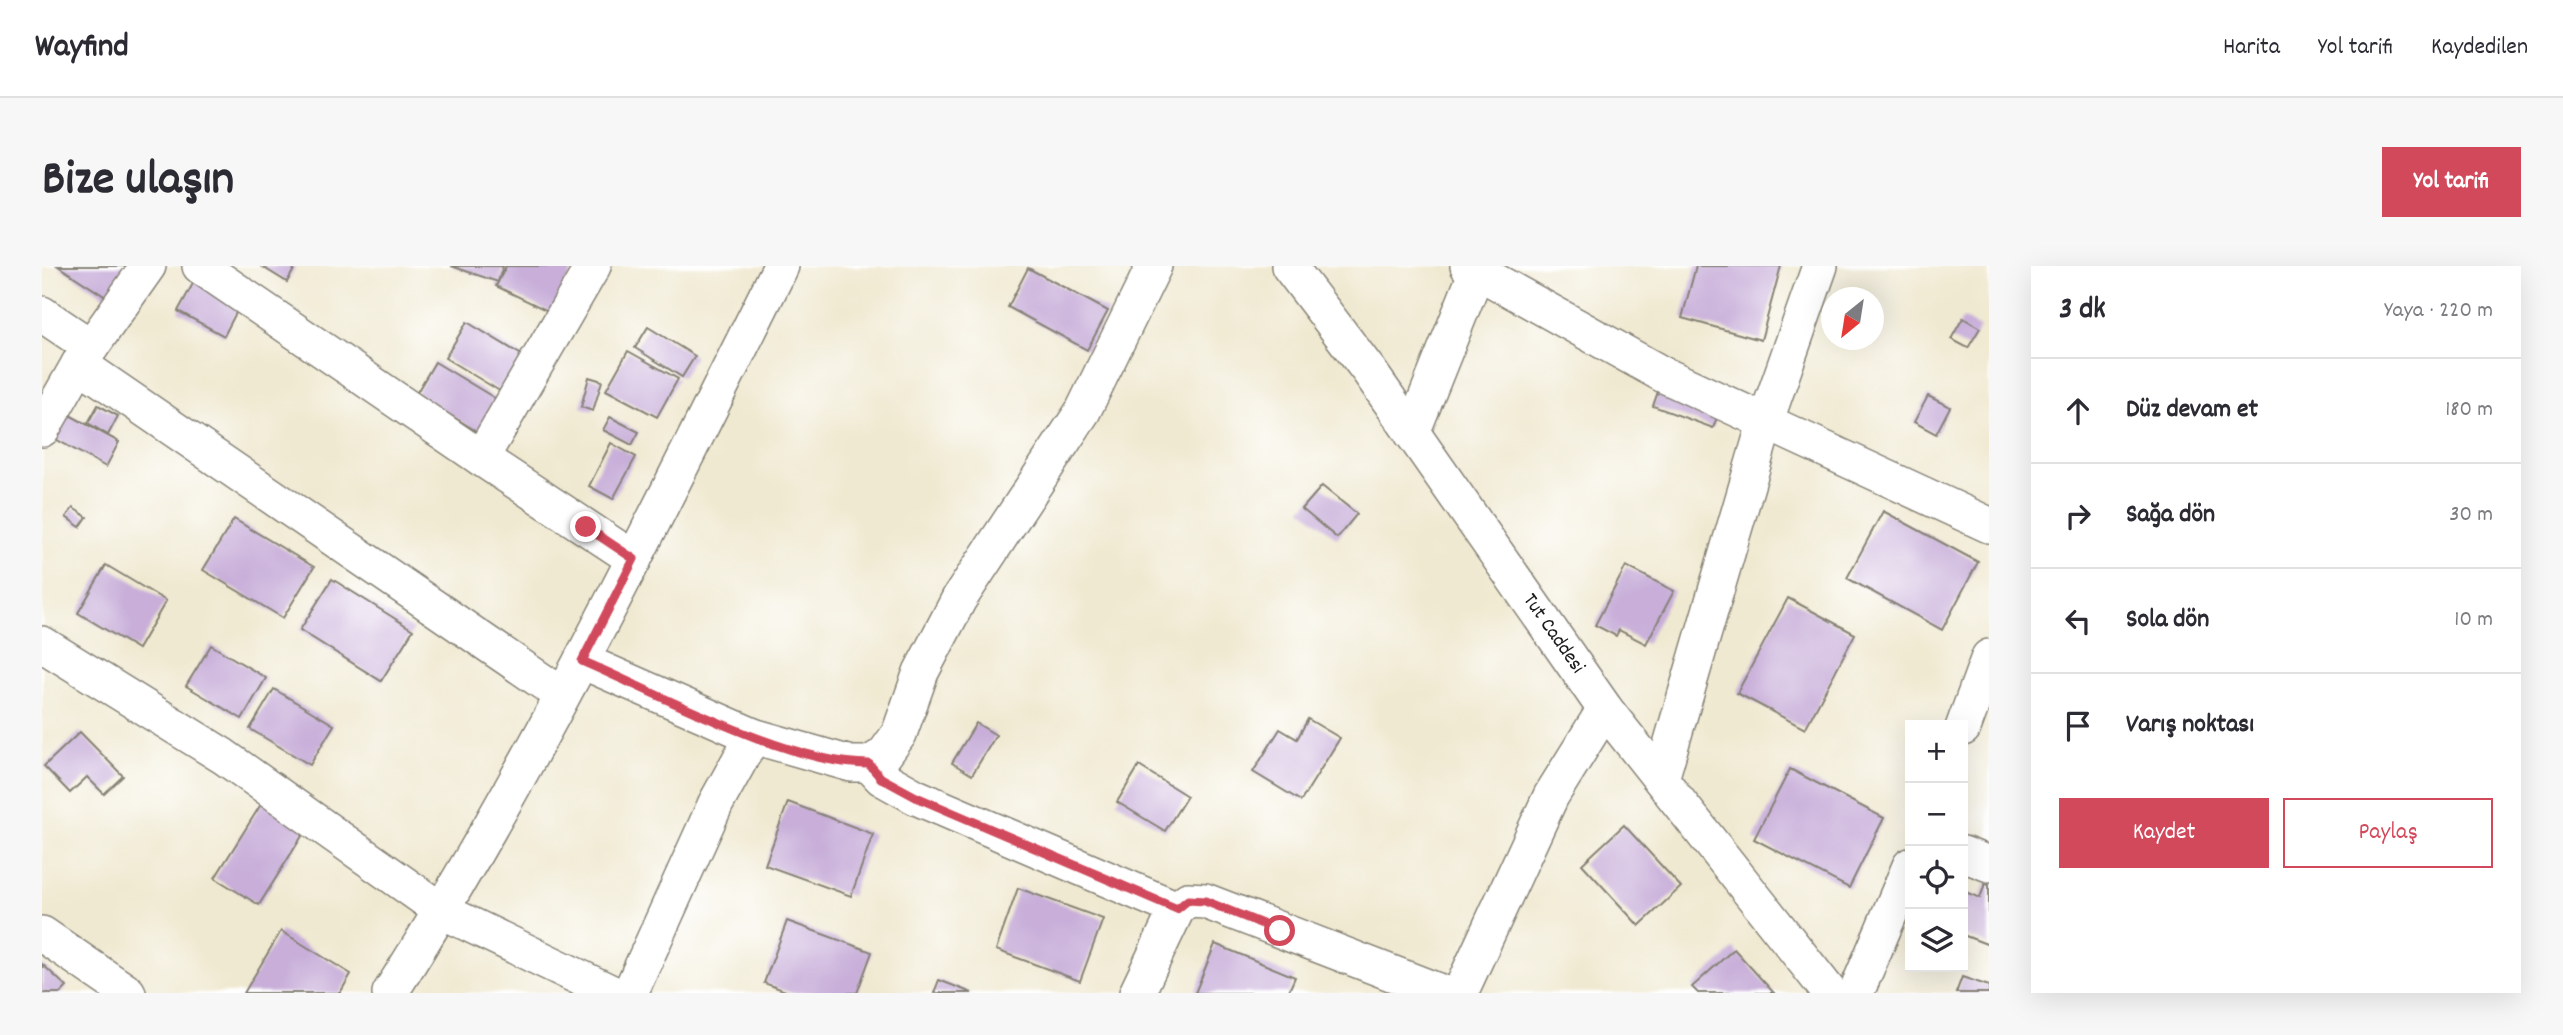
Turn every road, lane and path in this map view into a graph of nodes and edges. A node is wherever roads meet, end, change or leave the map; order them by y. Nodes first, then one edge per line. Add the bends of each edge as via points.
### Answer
1 (148, 266) edge
2 (200, 266) edge
3 (593, 266) edge
4 (782, 266) edge
5 (1154, 266) edge
6 (1289, 266) edge
7 (1820, 266) edge
8 (1475, 268) edge
9 (42, 314) edge
10 (85, 356) junction
11 (1766, 420) junction
12 (42, 429) edge
13 (1412, 433) junction
14 (481, 458) junction
15 (1989, 525) edge
16 (634, 559) junction
17 (42, 644) edge
18 (1989, 657) edge
19 (582, 661) junction
20 (562, 695) junction
21 (1605, 709) junction
22 (1966, 720) edge
23 (753, 736) junction
24 (869, 764) junction
25 (1661, 779) junction
26 (1968, 856) edge
27 (1989, 864) edge
28 (1905, 878) edge
29 (1177, 909) junction
30 (442, 911) junction
31 (42, 934) edge
32 (128, 993) edge
33 (390, 993) edge
34 (612, 993) edge
35 (629, 993) edge
36 (1137, 993) edge
37 (1443, 993) edge
38 (1460, 993) edge
39 (1830, 993) edge
40 (1856, 993) edge

1 - 10 street
2 - 14 street
3 - 14 street
4 - 16 street
5 - 24 street via 1083,411 959,598 921,672 899,734 884,755
6 - 13 street, Tut Caddesi
7 - 11 street
8 - 11 street via 1662,374
8 - 13 street
9 - 10 street
10 - 12 street
10 - 20 street
11 - 15 street
11 - 25 street
13 - 21 street, Tut Caddesi
14 - 16 street
16 - 19 street
17 - 30 street via 223,756
18 - 22 street
19 - 20 street
19 - 23 street
20 - 30 street
21 - 25 street, Tut Caddesi
21 - 38 street via 1551,796
23 - 24 street via 831,759
23 - 35 street via 716,803
24 - 29 street via 881,778 916,797
25 - 39 street, Tut Caddesi
26 - 27 street
28 - 40 street
29 - 36 street
29 - 37 street via 1188,900 1205,901
30 - 33 street
30 - 34 street
31 - 32 street

